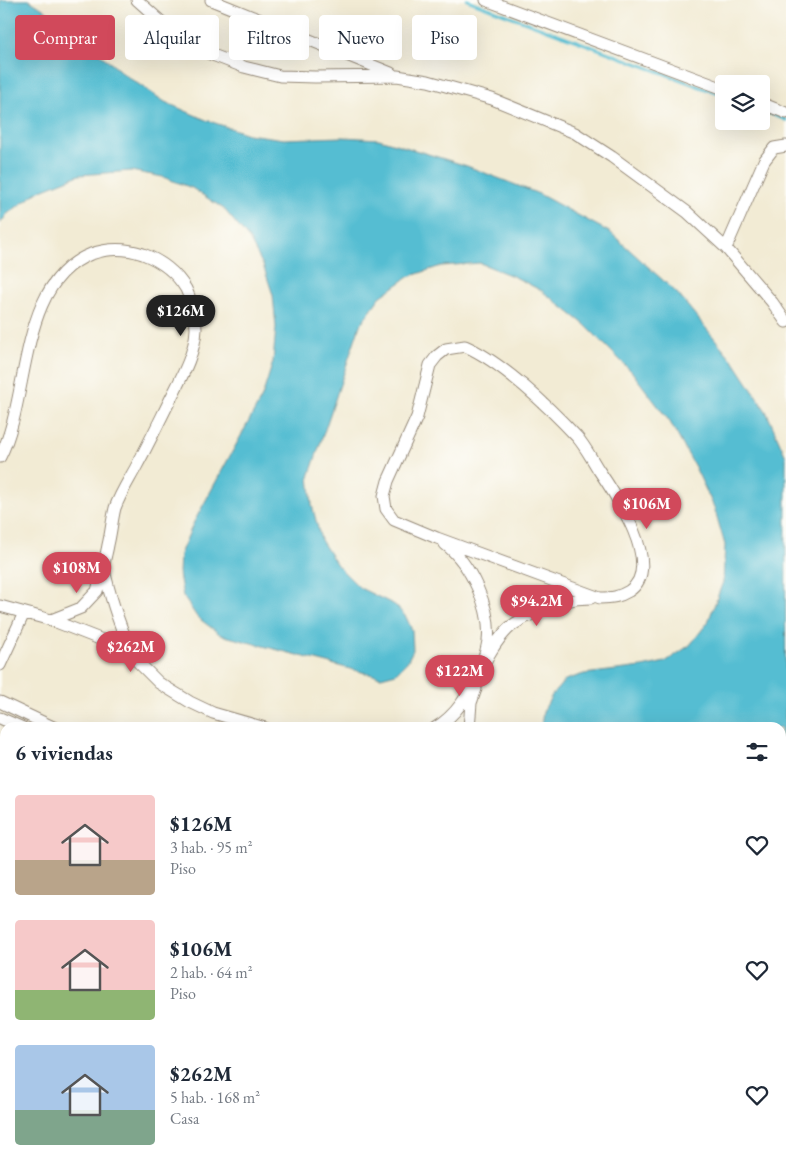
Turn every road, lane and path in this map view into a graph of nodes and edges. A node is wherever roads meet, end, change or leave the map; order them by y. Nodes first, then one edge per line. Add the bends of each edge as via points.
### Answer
1 (136, 0) edge
2 (211, 0) edge
3 (486, 0) edge
4 (397, 76) junction
5 (715, 86) edge
6 (770, 107) edge
7 (786, 113) edge
8 (786, 146) edge
9 (726, 248) junction
10 (786, 322) edge
11 (0, 457) edge
12 (437, 538) junction
13 (104, 568) junction
14 (600, 598) junction
15 (1, 609) edge
16 (24, 613) junction
17 (51, 620) junction
18 (136, 660) junction
19 (0, 665) edge
20 (482, 668) junction
21 (0, 702) edge
22 (42, 722) edge
23 (245, 722) edge
24 (444, 722) edge
25 (469, 722) edge

1 - 4 street via 174,33 210,54 244,67 280,76
2 - 4 street
3 - 5 street
4 - 9 street via 492,99 575,133 653,185
6 - 7 street
8 - 9 street via 774,148 764,161
9 - 10 street
11 - 13 street via 7,444 41,308 53,284 72,265 99,251 117,249 153,258 181,280 195,315 192,351 116,508
12 - 14 street
12 - 14 street via 394,520 386,509 384,496 417,417 430,365 446,349 465,346 513,377 578,439 631,524 642,559 639,580 636,586 617,598
12 - 20 street via 454,551 480,592 488,640
13 - 17 street via 97,591 81,608
13 - 18 street via 122,632
14 - 20 street via 565,600 508,628
15 - 16 street
16 - 17 street
16 - 19 street
17 - 18 street via 105,641
18 - 23 street via 159,683 190,702
20 - 24 street via 463,704
20 - 25 street via 471,703
21 - 22 street

